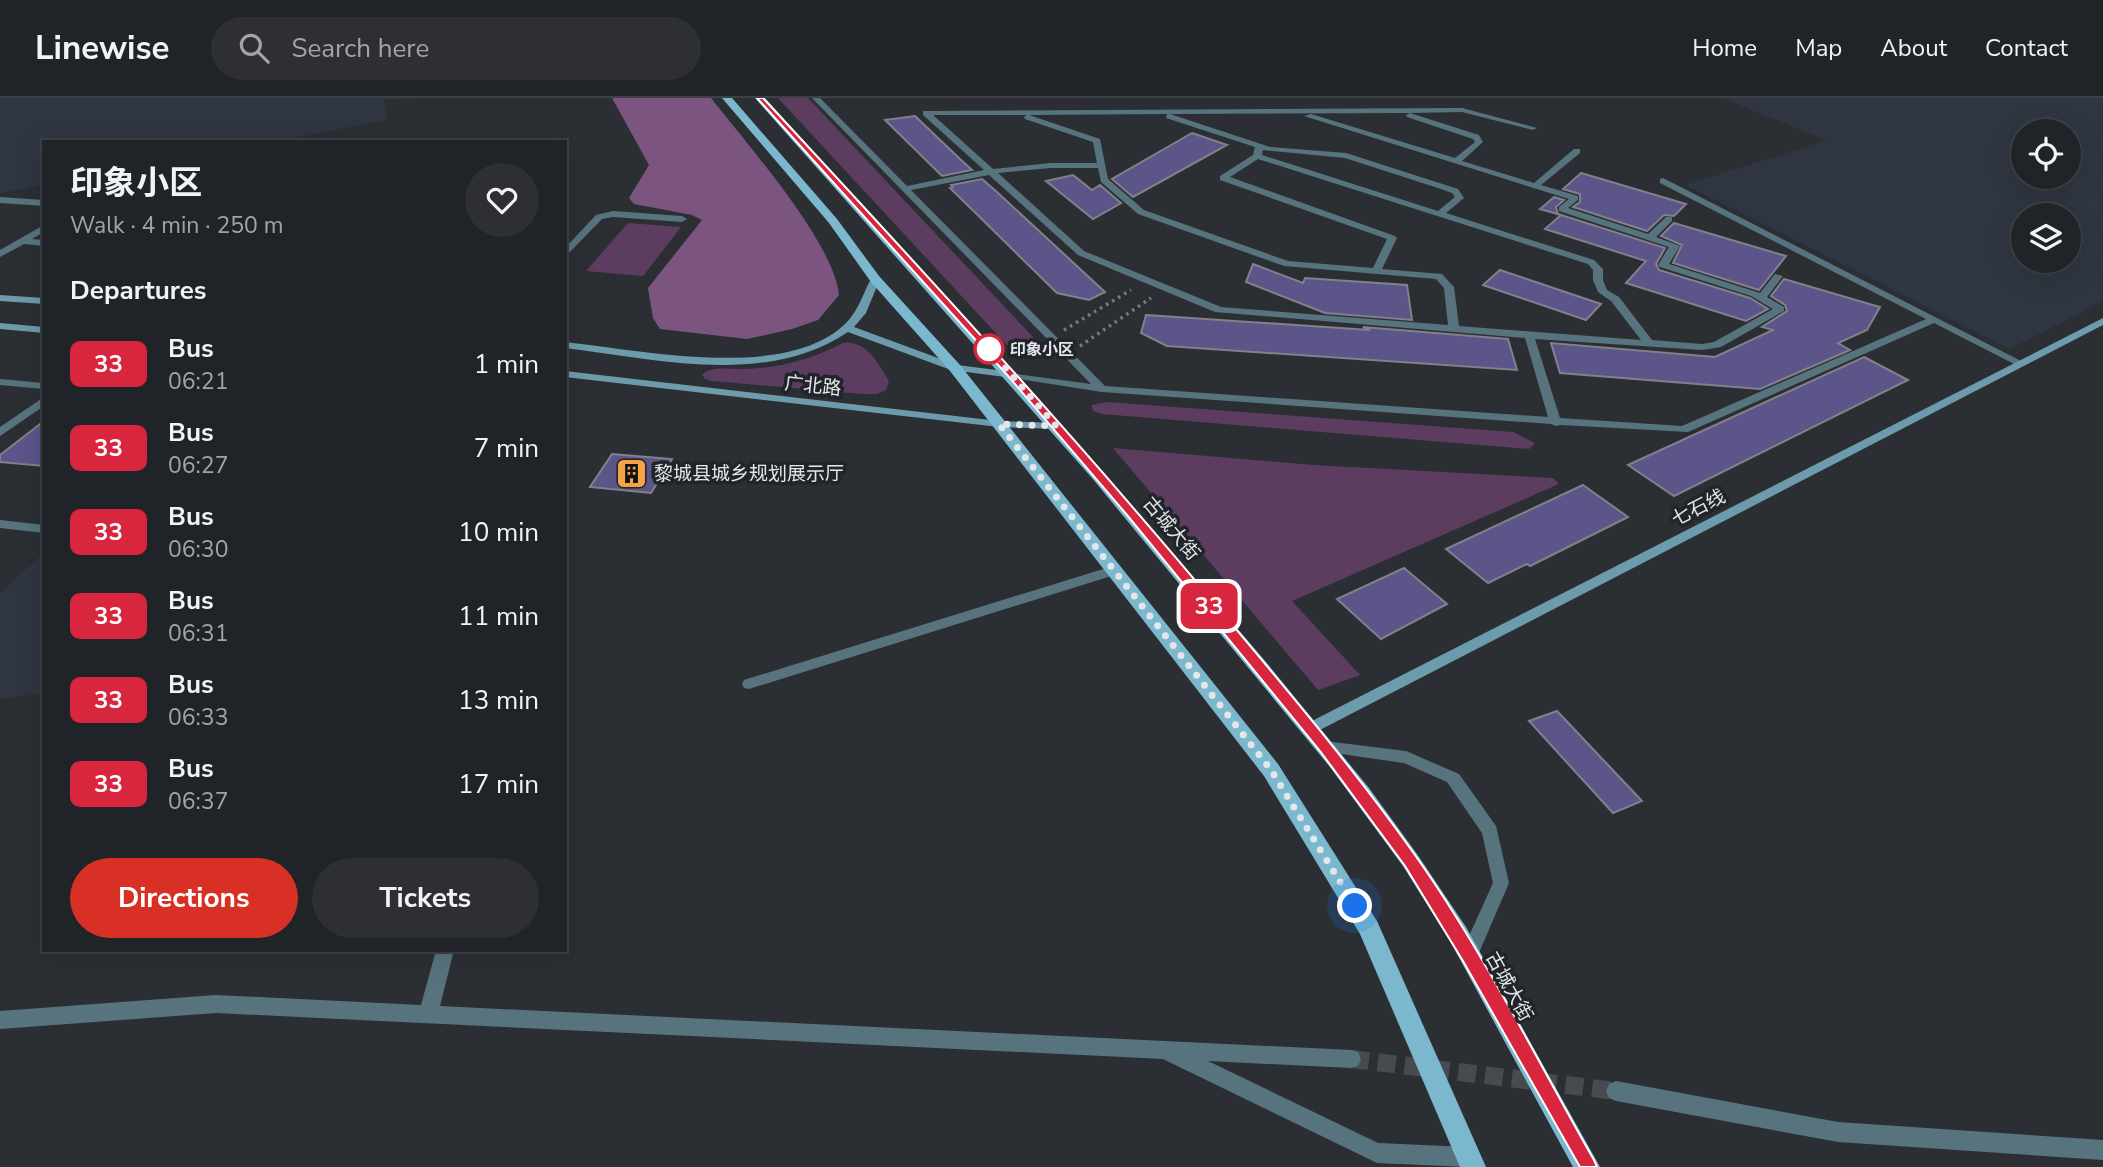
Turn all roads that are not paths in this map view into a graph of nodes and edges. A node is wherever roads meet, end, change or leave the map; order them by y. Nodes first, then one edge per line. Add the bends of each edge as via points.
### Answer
1 (727, 98) edge
2 (761, 98) edge
3 (816, 98) edge
4 (1395, 111) junction
5 (1157, 112) junction
6 (1295, 112) junction
7 (1017, 113) junction
8 (1533, 128) dead end
9 (1258, 151) junction
10 (1577, 152) dead end
11 (1457, 161) junction
12 (1101, 166) junction
13 (989, 170) junction
14 (1663, 181) dead end
15 (1536, 185) junction
16 (904, 189) junction
17 (0, 200) edge
18 (42, 203) edge
19 (1438, 215) junction
20 (42, 219) edge
21 (682, 219) dead end
22 (1669, 219) dead end
23 (42, 229) edge
24 (1650, 238) junction
25 (22, 241) junction
26 (42, 243) edge
27 (0, 244) edge
28 (567, 252) edge
29 (0, 254) edge
30 (1376, 271) junction
31 (1779, 276) dead end
32 (875, 279) junction
33 (0, 298) edge
34 (1761, 298) junction
35 (42, 302) edge
36 (1934, 319) junction
37 (2103, 321) edge
38 (0, 327) edge
39 (847, 328) junction
40 (1454, 329) junction
41 (42, 330) edge
42 (1529, 335) junction
43 (1650, 343) junction
44 (567, 345) edge
45 (2020, 363) junction
46 (955, 368) junction
47 (567, 374) edge
48 (1013, 375) junction
49 (0, 382) edge
50 (42, 386) edge
51 (1102, 389) junction
52 (42, 402) edge
53 (1556, 423) junction
54 (999, 424) junction
55 (1056, 426) junction
56 (0, 433) edge
57 (0, 524) edge
58 (42, 528) edge
59 (1116, 570) junction
60 (749, 684) dead end
61 (1311, 728) junction
62 (1325, 747) junction
63 (444, 952) edge
64 (1469, 956) junction
65 (428, 1015) junction
66 (0, 1020) edge
67 (1164, 1051) junction
68 (1351, 1059) tunnel mouth
69 (1616, 1091) tunnel mouth
70 (2103, 1150) edge
71 (1470, 1162) edge
72 (1587, 1167) edge

1 - 32 main road via 833,221
2 - 48 main road, 古城大街
3 - 16 street
4 - 6 street
4 - 8 street via 1462,110
4 - 11 street via 1476,137 1479,142
5 - 6 street
5 - 7 street
5 - 9 street
6 - 11 street
7 - 12 street via 1097,141
7 - 13 street via 926,113
9 - 19 street
9 - 19 street via 1346,156 1455,191 1460,198
9 - 30 street via 1223,178 1392,238
10 - 15 street
11 - 15 street
12 - 13 street via 1066,163
12 - 30 street via 1104,180 1141,212 1287,264
13 - 16 street
13 - 40 street via 1081,253 1219,310
14 - 36 street
15 - 24 street via 1575,198 1562,209
16 - 51 street
17 - 18 street
19 - 43 street via 1591,262 1598,269 1603,292 1615,299
20 - 27 street
21 - 28 street via 599,217
22 - 24 street
23 - 25 street
24 - 34 street via 1675,246 1663,265
25 - 26 street
25 - 29 street
30 - 40 street via 1439,276 1446,281
31 - 34 street
32 - 39 main road via 861,313
32 - 46 main road
33 - 35 main road
34 - 43 street via 1780,309 1717,345
36 - 45 street
36 - 53 street via 1684,430
37 - 45 main road, 七石线
38 - 41 main road
39 - 44 main road, 广北路 via 794,355 768,359
39 - 46 main road
40 - 42 street
42 - 43 street
42 - 53 street
45 - 61 main road, 七石线
46 - 48 main road
46 - 54 main road
47 - 54 main road, 广北路
48 - 51 street
48 - 55 main road, 古城大街
49 - 50 street
51 - 53 street
52 - 56 street
54 - 55 main road, 广北路
54 - 59 main road
55 - 61 main road, 古城大街
57 - 58 street
59 - 60 street
59 - 71 main road via 1271,770 1369,928
61 - 62 main road, 古城大街
62 - 64 main road, 古城大街 via 1410,862
62 - 64 street via 1406,757 1453,778 1490,831 1501,883
63 - 65 street
64 - 72 main road, 古城大街
65 - 66 street via 216,1004
65 - 67 street
67 - 68 street
67 - 71 street via 1377,1153
69 - 70 street via 1838,1132

